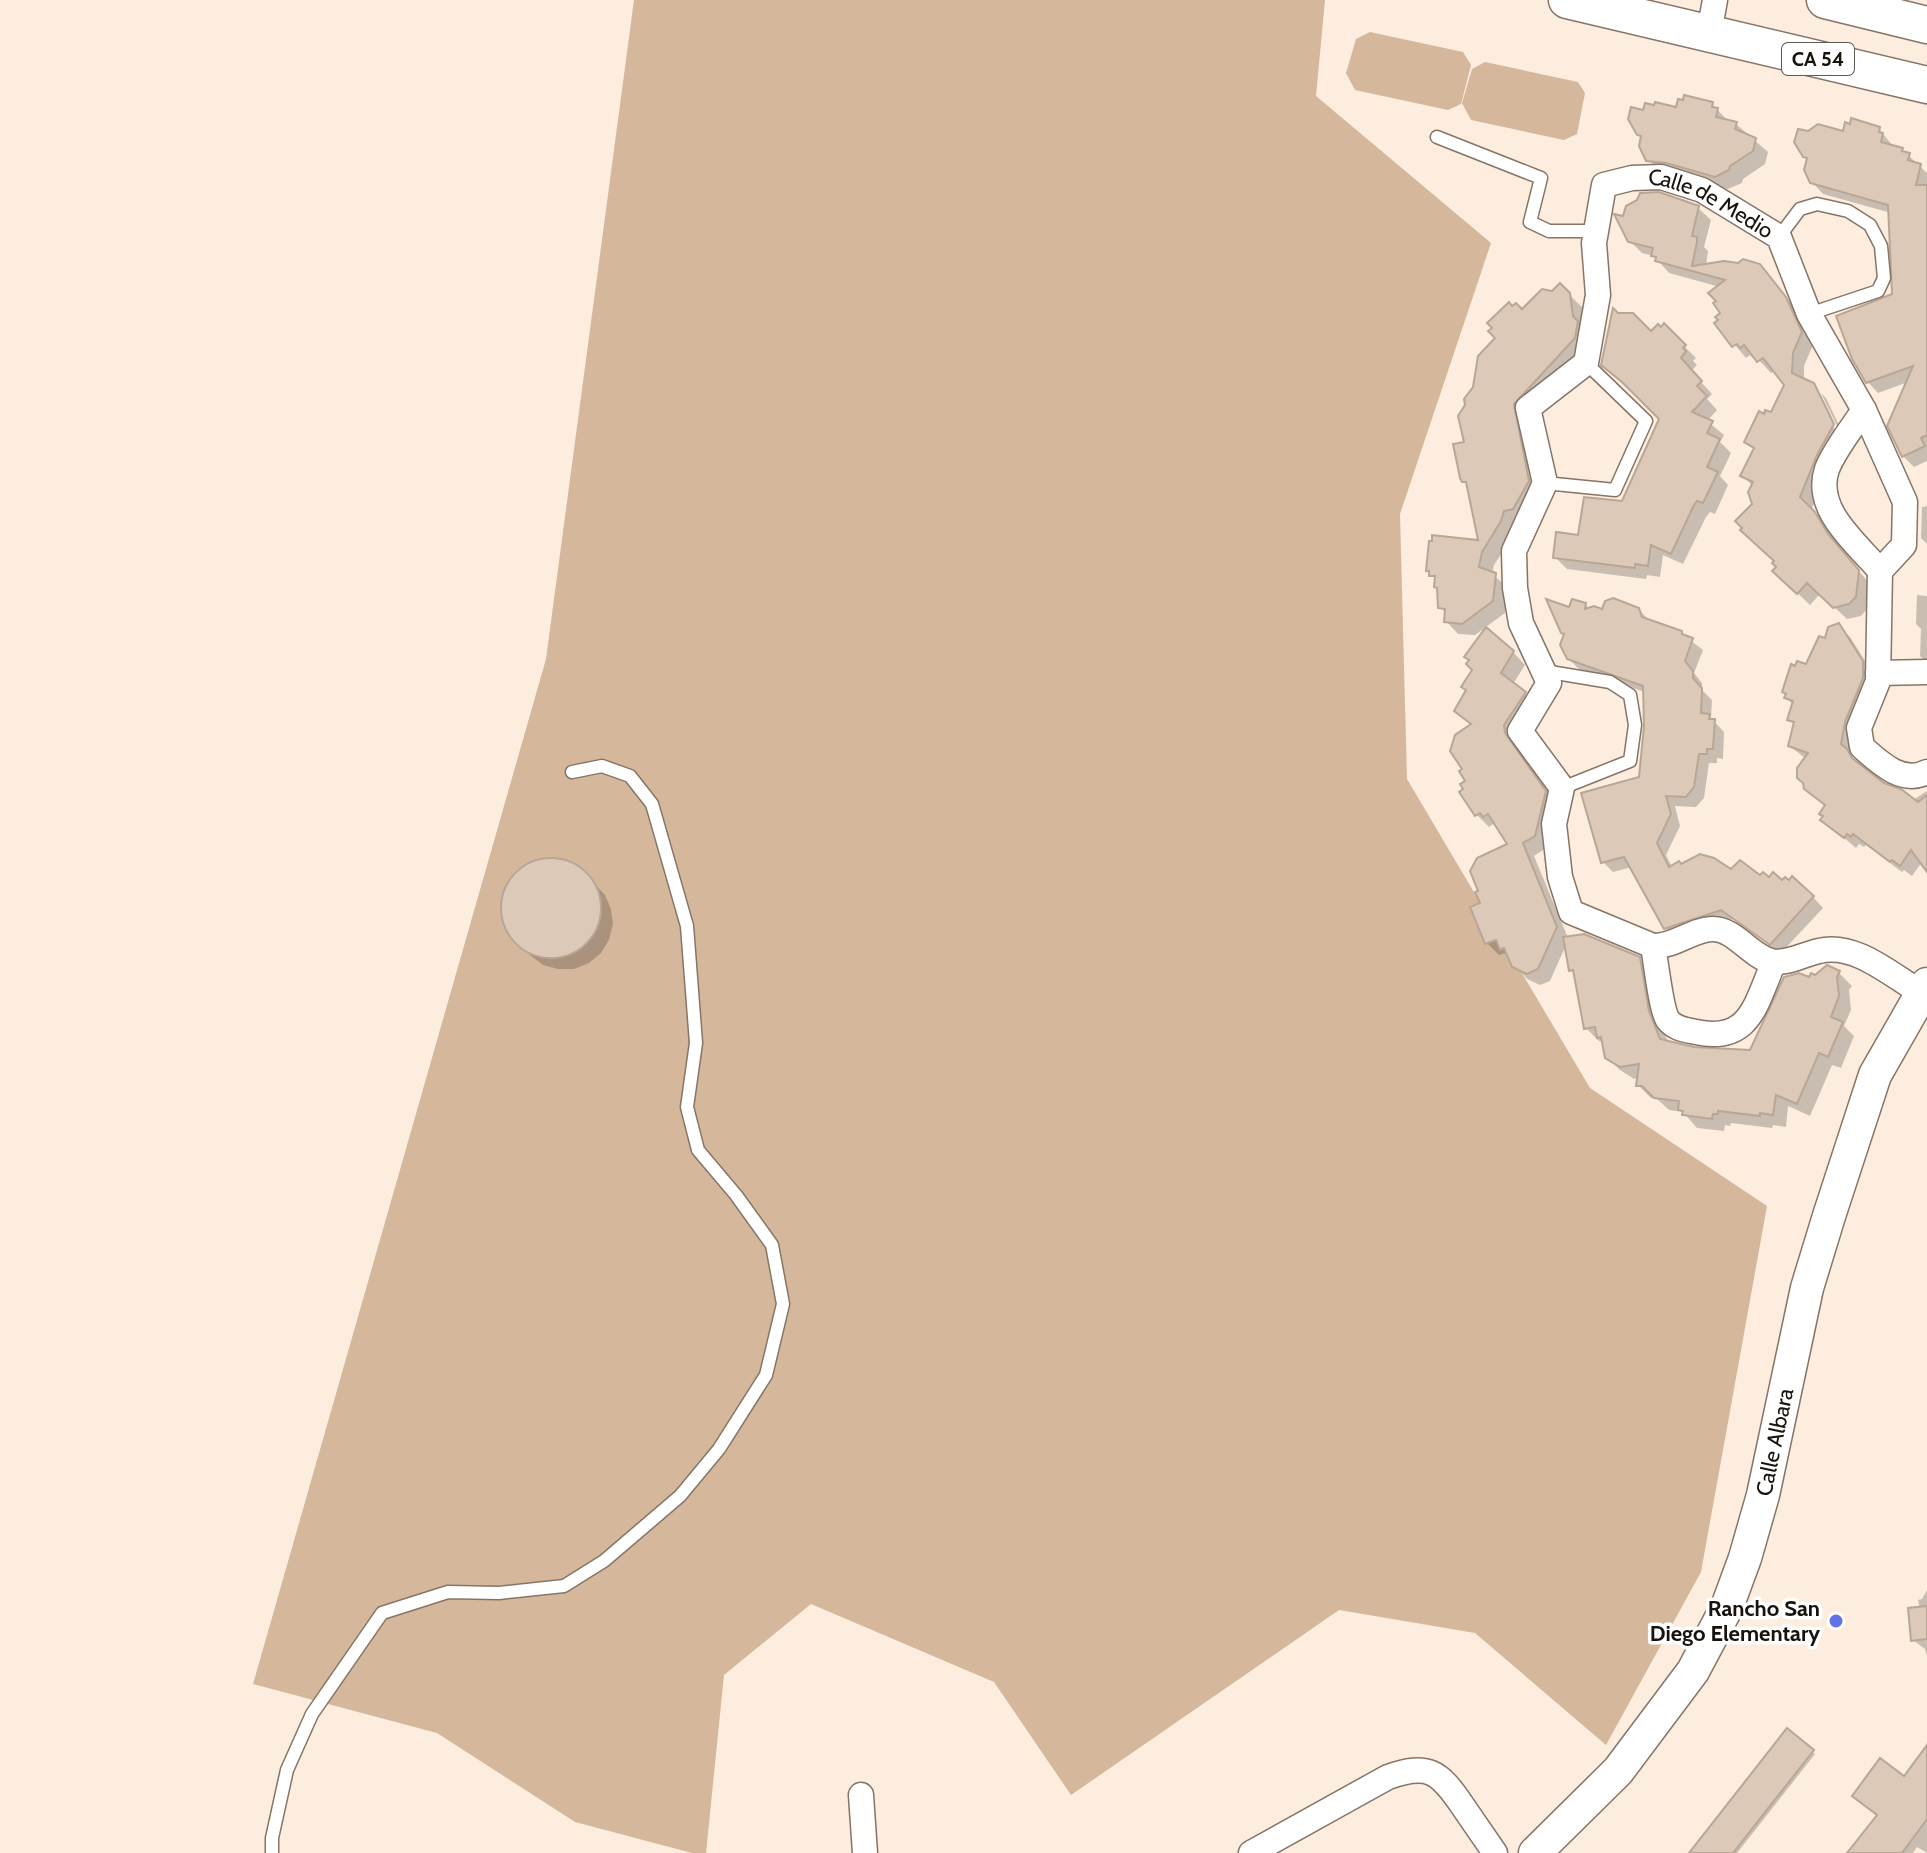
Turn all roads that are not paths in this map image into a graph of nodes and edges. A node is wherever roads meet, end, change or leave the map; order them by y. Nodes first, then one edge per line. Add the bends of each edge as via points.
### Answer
1 (1567, 0) edge
2 (1825, 0) edge
3 (1712, 17) edge
4 (1927, 25) edge
5 (1927, 85) edge
6 (1437, 137) dead end
7 (1595, 237) junction
8 (1779, 237) junction
9 (1809, 314) junction
10 (1586, 363) junction
11 (1864, 410) junction
12 (1545, 483) junction
13 (1880, 571) junction
14 (1544, 671) junction
15 (1927, 672) edge
16 (1878, 673) junction
17 (572, 772) dead end
18 (1927, 772) edge
19 (1562, 788) junction
20 (1653, 946) junction
21 (1774, 962) junction
22 (1924, 988) edge
23 (861, 1795) dead end
24 (272, 1853) edge
25 (865, 1853) edge
26 (1251, 1853) edge
27 (1495, 1853) edge
28 (1535, 1853) edge

1 - 3 main road, CA 54
2 - 4 main road
3 - 5 main road, CA 54
6 - 7 lane via 1541,178 1530,222 1549,231
7 - 8 street, Calle de Medio via 1604,185 1661,177 1702,190
7 - 10 street via 1598,295
8 - 9 street, Calle de Medio
8 - 9 lane via 1800,209 1817,204 1848,211 1870,225 1881,246 1884,278 1878,291
9 - 11 street, Calle de Medio
10 - 12 street via 1528,408
10 - 12 lane via 1646,421 1615,490
11 - 13 street, Calle de Medio via 1905,502 1904,545
11 - 13 street via 1828,466 1824,487 1829,511
12 - 14 street via 1514,551 1521,623
13 - 16 street
14 - 19 street via 1549,683 1520,731
14 - 19 lane via 1610,682 1630,695 1635,725 1630,761
15 - 16 street
16 - 18 street via 1859,728 1862,747 1890,770
17 - 24 lane via 602,766 630,776 652,804 687,926 696,1043 687,1107 694,1136 698,1150 772,1245 783,1304 766,1375 719,1449 680,1496 577,1578 564,1586 448,1592 382,1613 312,1714 287,1770
19 - 20 street via 1554,824 1560,877 1571,912
20 - 21 street via 1665,947 1712,929
20 - 21 street via 1666,1016 1677,1028 1703,1034 1725,1033 1747,1022
21 - 22 street via 1839,950
22 - 28 street, Calle Albara via 1875,1075 1829,1216 1807,1288 1763,1495 1727,1607 1693,1671 1618,1771
23 - 25 street
26 - 27 street via 1409,1769 1444,1779

